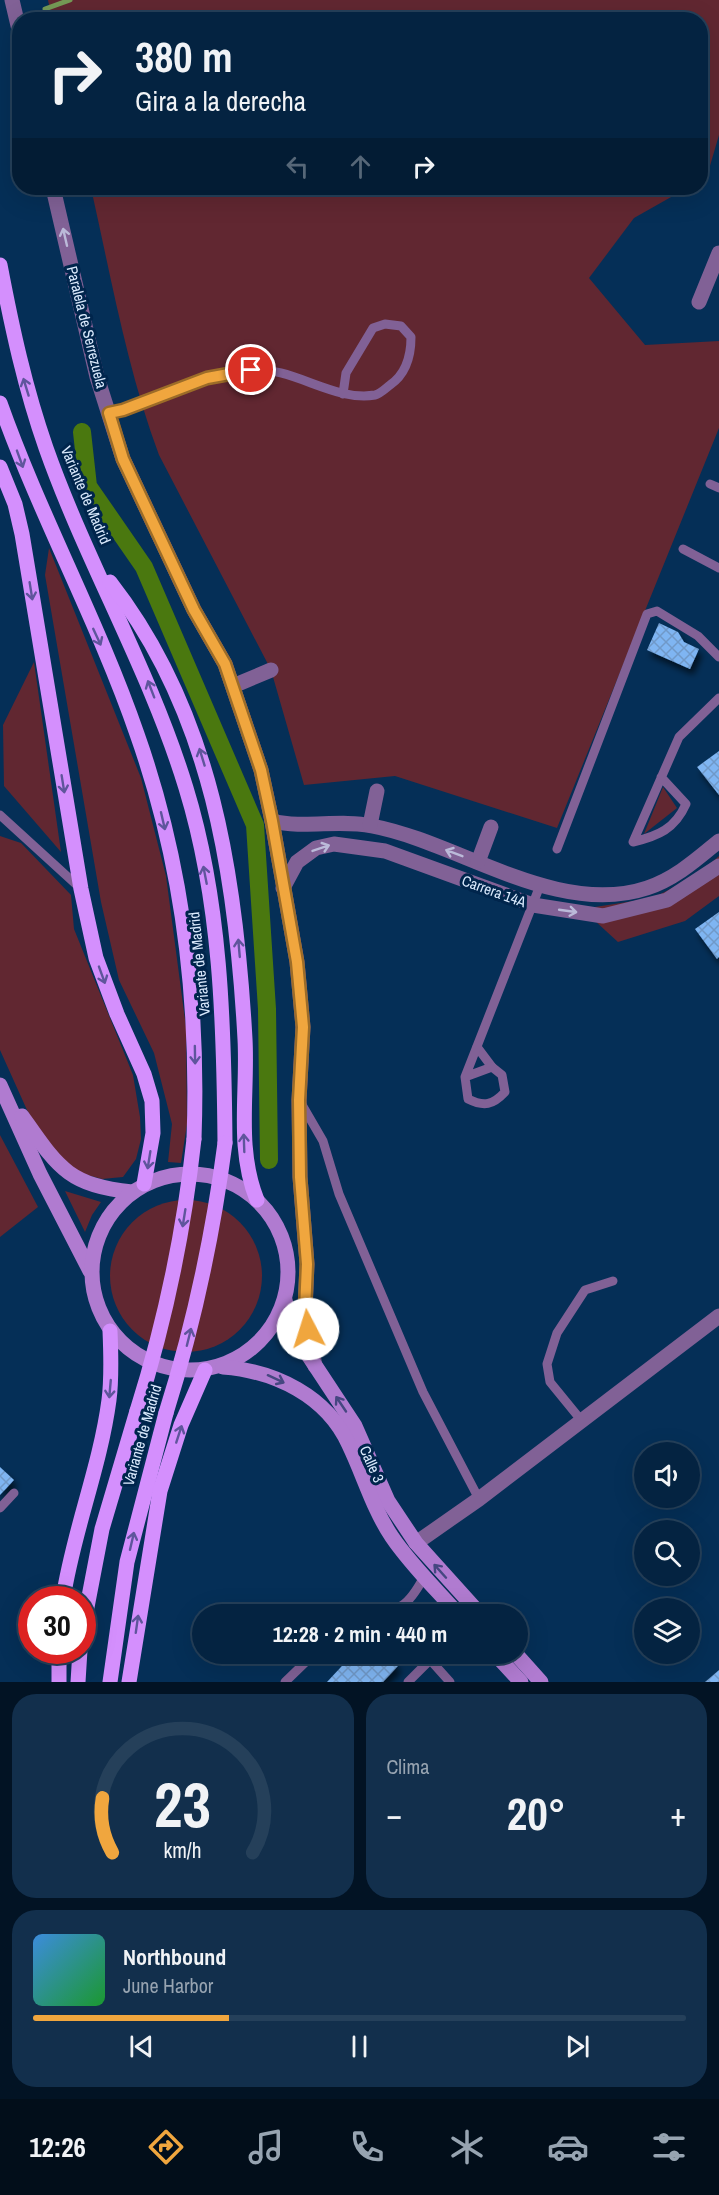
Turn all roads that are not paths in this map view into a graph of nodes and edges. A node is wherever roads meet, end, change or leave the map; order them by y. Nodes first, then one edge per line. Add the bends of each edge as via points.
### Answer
1 (55, 195) edge
2 (719, 254) edge
3 (0, 266) edge
4 (699, 302) dead end
5 (343, 394) junction
6 (0, 403) edge
7 (109, 413) junction
8 (0, 467) edge
9 (683, 549) dead end
10 (93, 559) junction
11 (719, 568) edge
12 (719, 657) edge
13 (271, 670) dead end
14 (232, 686) junction
15 (719, 698) edge
16 (661, 777) junction
17 (377, 791) dead end
18 (0, 815) edge
19 (272, 821) junction
20 (370, 825) junction
21 (491, 827) dead end
22 (719, 841) edge
23 (557, 849) dead end
24 (478, 862) junction
25 (719, 866) edge
26 (541, 884) junction
27 (282, 888) junction
28 (81, 889) junction
29 (532, 905) junction
30 (477, 1047) junction
31 (492, 1066) junction
32 (465, 1077) junction
33 (0, 1085) edge
34 (299, 1100) junction
35 (138, 1188) junction
36 (257, 1200) junction
37 (90, 1271) junction
38 (613, 1281) dead end
39 (285, 1300) junction
40 (719, 1316) edge
41 (110, 1331) junction
42 (315, 1366) junction
43 (213, 1368) junction
44 (580, 1420) junction
45 (14, 1493) dead end
46 (479, 1499) junction
47 (0, 1508) edge
48 (416, 1543) junction
49 (424, 1577) junction
50 (65, 1586) edge
51 (91, 1586) edge
52 (407, 1604) edge
53 (449, 1604) edge
54 (471, 1604) edge
55 (59, 1664) edge
56 (79, 1664) edge
57 (304, 1664) edge
58 (422, 1664) edge
59 (433, 1664) edge
60 (504, 1664) edge
61 (525, 1664) edge
62 (59, 1682) edge
63 (78, 1682) edge
64 (110, 1682) edge
65 (129, 1682) edge
66 (285, 1682) edge
67 (408, 1682) edge
68 (450, 1682) edge
69 (521, 1682) edge
70 (541, 1682) edge

7 -> 1 street, Paralela de Serrezuela
2 - 4 street
10 -> 3 main road, Variante de Madrid via 47,450 24,382
5 - 5 lane via 376,395 397,380 411,355 411,337 401,326 385,324 373,328 346,373
5 - 7 lane via 301,377 251,370 207,378
6 -> 51 main road, Variante de Madrid, bridge via 39,506 116,679 156,792 183,915 195,1027 194,1139 168,1304 102,1529
7 - 14 street, Paralela de Serrezuela via 123,459 194,610 225,664
8 -> 28 main road via 22,534
9 - 11 lane
36 -> 10 main road via 247,1176 244,1146 246,1045 235,910 212,792 179,694 134,612
64 -> 10 main road, Variante de Madrid, bridge via 127,1562 204,1280 225,1143 219,964 197,834 165,724
12 - 23 lane via 698,636 657,611 647,614
13 - 14 street
14 - 19 street, Paralela de Serrezuela via 261,770
15 - 16 lane via 679,737
16 - 16 lane via 642,820 633,842 657,836 680,817 686,804
17 - 20 street
18 - 28 lane
19 - 20 street, Carrera 14A via 291,826
19 - 27 street, Paralela de Serrezuela
24 -> 20 street, Carrera 14A
21 - 24 street
22 - 26 street, Carrera 14A via 683,870 648,888 620,895 590,895
24 - 26 street, Carrera 14A
29 -> 25 street, Carrera 14A via 603,916 667,900
26 - 29 lane
27 -> 29 street, Carrera 14A via 297,862 316,848 334,844 385,851
27 - 34 street, Paralela de Serrezuela via 297,962 302,1017
28 -> 35 main road via 96,958 153,1101 153,1132
29 - 30 lane
30 - 31 lane
30 - 32 lane
31 - 32 lane
31 - 32 lane via 502,1075 505,1092 495,1102 481,1105 468,1099
33 - 35 main road via 63,1168 91,1185
33 - 37 main road
34 - 42 street, Paralela de Serrezuela via 307,1264 305,1310
34 - 46 lane via 323,1141 339,1194 423,1392
35 - 36 main road via 173,1175 203,1174 232,1183
35 - 37 main road via 115,1208 102,1227 93,1248
36 - 39 main road via 284,1242 289,1280
37 - 41 main road via 99,1312
38 - 44 lane via 585,1290 557,1333 547,1364 550,1382
39 - 42 main road, Calle 3 via 293,1332
39 - 43 main road via 261,1341 242,1356
40 - 44 street
41 - 43 main road via 147,1361 176,1370
41 -> 50 main road via 109,1402
48 -> 42 main road, Calle 3 via 388,1501 355,1426
43 -> 49 main road, Calle 3 via 246,1369 267,1375 320,1405 349,1443 371,1499 392,1537
65 -> 43 main road via 160,1491 181,1425
44 - 46 street
45 - 47 lane
46 - 48 street
54 -> 48 main road, Calle 3
49 - 52 lane
49 - 53 main road, Calle 3
55 - 62 main road
56 - 63 main road
57 - 66 lane
58 - 67 lane
59 - 68 lane
60 - 69 main road
61 - 70 main road

